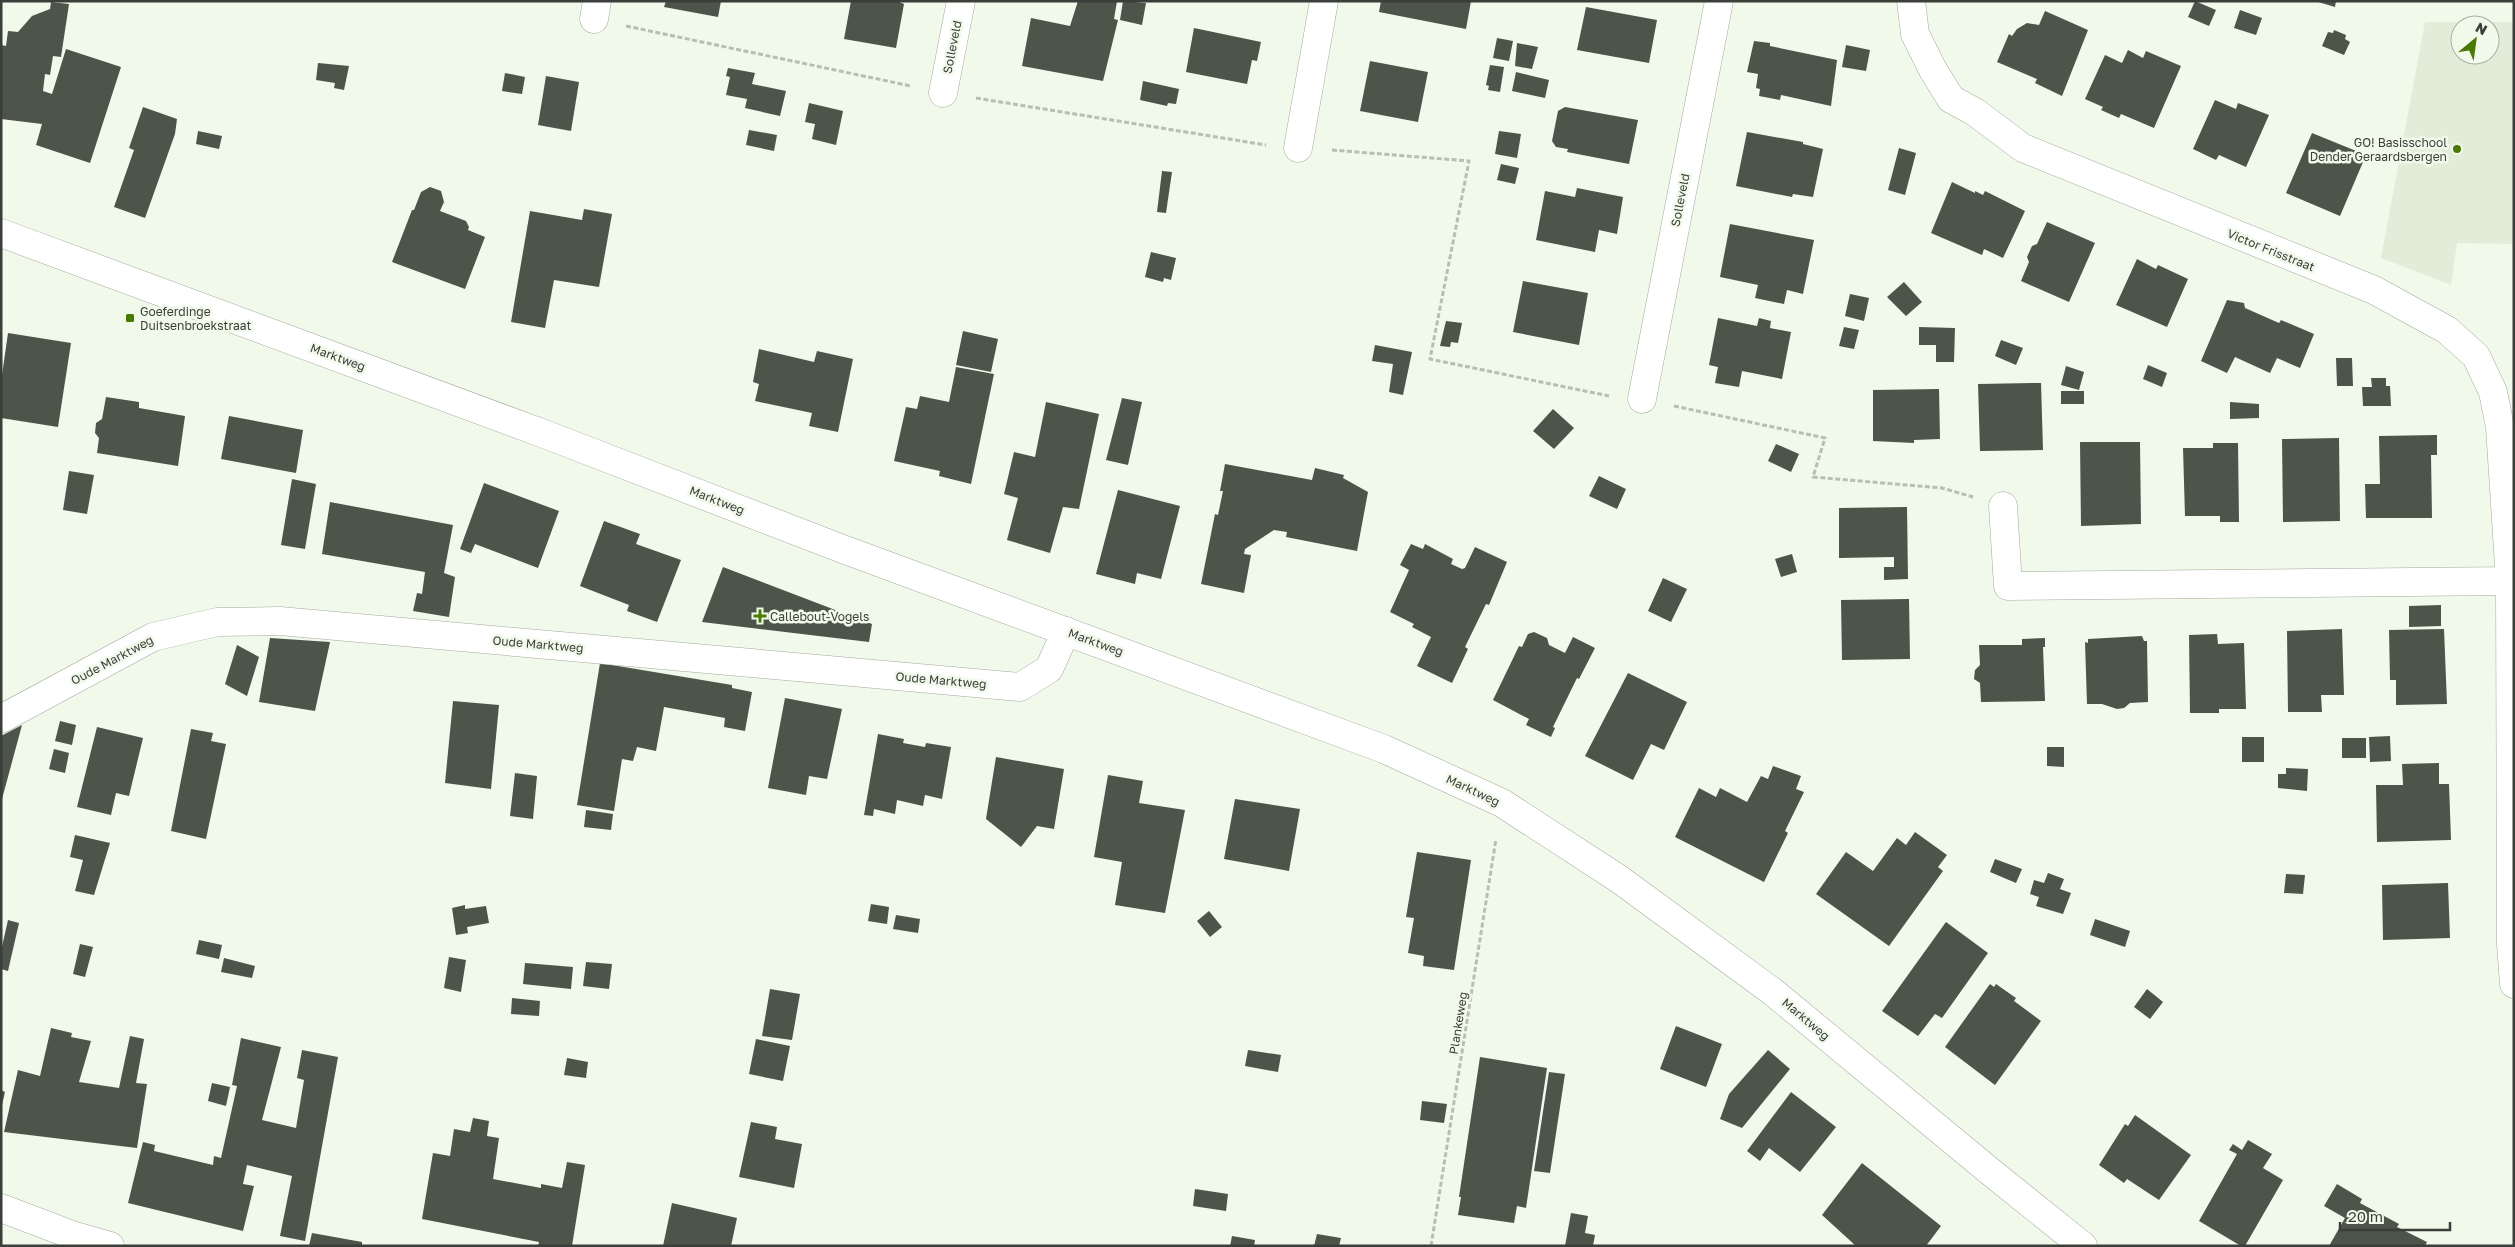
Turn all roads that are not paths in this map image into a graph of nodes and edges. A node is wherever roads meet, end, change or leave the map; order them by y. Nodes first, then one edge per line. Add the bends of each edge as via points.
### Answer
1 (961, 1) edge
2 (1324, 1) edge
3 (1719, 1) edge
4 (1911, 1) edge
5 (944, 92) road end
6 (1298, 148) road end
7 (1, 234) edge
8 (1642, 399) road end
9 (2003, 506) dead end
10 (2510, 581) junction
11 (1066, 631) junction
12 (1, 719) edge
13 (2514, 984) edge
14 (1, 1208) edge
15 (110, 1246) edge
16 (2083, 1246) edge

1 - 5 street, Solleveld
2 - 6 street
3 - 8 street, Solleveld
4 - 10 street, Victor Frisstraat via 1915,34 1932,70 1951,99 1975,112 2023,148 2374,290 2447,330 2476,356 2493,392 2500,427
7 - 11 street, Marktweg
9 - 10 street via 2008,586
10 - 13 street, Victor Frisstraat via 2511,944
11 - 12 street, Oude Marktweg via 1049,669 1020,687 280,621 217,622 153,637
11 - 16 street, Marktweg via 1384,748 1502,803 1619,880 1773,992
14 - 15 street

